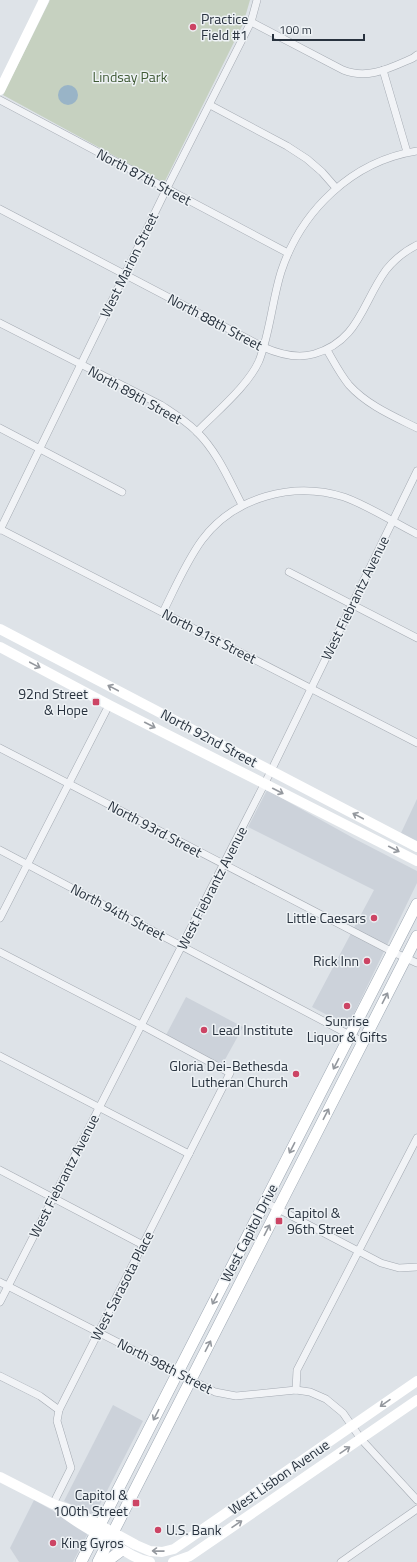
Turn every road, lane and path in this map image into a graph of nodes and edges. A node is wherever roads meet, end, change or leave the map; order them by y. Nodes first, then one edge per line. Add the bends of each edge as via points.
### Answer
1 (44, 0) edge
2 (257, 0) edge
3 (251, 22) junction
4 (417, 55) edge
5 (383, 70) junction
6 (0, 90) edge
7 (0, 100) edge
8 (210, 105) junction
9 (417, 151) edge
10 (407, 152) junction
11 (336, 188) junction
12 (167, 189) junction
13 (0, 209) edge
14 (417, 245) edge
15 (288, 253) junction
16 (125, 275) junction
17 (0, 323) edge
18 (263, 347) junction
19 (327, 350) junction
20 (80, 365) junction
21 (0, 428) edge
22 (417, 428) edge
23 (197, 432) junction
24 (40, 448) junction
25 (417, 471) edge
26 (122, 492) dead end
27 (242, 505) junction
28 (393, 521) junction
29 (0, 530) edge
30 (417, 534) edge
31 (289, 572) dead end
32 (352, 604) junction
33 (163, 612) junction
34 (0, 629) edge
35 (417, 638) edge
36 (0, 647) edge
37 (311, 689) junction
38 (109, 705) junction
39 (417, 743) edge
40 (0, 748) edge
41 (271, 771) junction
42 (68, 784) junction
43 (265, 784) junction
44 (417, 847) edge
45 (0, 850) edge
46 (417, 861) edge
47 (27, 864) junction
48 (223, 865) junction
49 (417, 904) edge
50 (0, 918) edge
51 (417, 936) edge
52 (182, 945) junction
53 (0, 952) edge
54 (393, 952) junction
55 (406, 958) junction
56 (417, 963) edge
57 (141, 1025) junction
58 (350, 1035) junction
59 (363, 1042) junction
60 (0, 1056) edge
61 (100, 1107) junction
62 (417, 1138) edge
63 (188, 1154) junction
64 (0, 1170) edge
65 (53, 1198) junction
66 (264, 1202) junction
67 (278, 1210) junction
68 (143, 1245) junction
69 (358, 1251) junction
70 (417, 1267) edge
71 (0, 1282) edge
72 (8, 1286) junction
73 (0, 1302) edge
74 (99, 1332) junction
75 (177, 1373) junction
76 (0, 1376) edge
77 (191, 1380) junction
78 (417, 1381) edge
79 (296, 1390) junction
80 (417, 1400) edge
81 (59, 1410) junction
82 (352, 1426) junction
83 (144, 1438) junction
84 (361, 1439) junction
85 (144, 1474) junction
86 (0, 1477) edge
87 (417, 1500) edge
88 (53, 1504) junction
89 (417, 1509) edge
90 (104, 1533) junction
91 (174, 1549) junction
92 (122, 1550) junction
93 (344, 1560) edge
94 (179, 1561) edge
95 (81, 1562) edge
96 (92, 1562) edge
97 (98, 1562) edge
98 (106, 1562) edge
99 (150, 1562) edge
100 (355, 1562) edge

1 - 6 main road
2 - 3 street, West Marion Street
3 - 5 street via 349,73 363,75
3 - 8 street, West Marion Street
4 - 5 street
5 - 10 street
7 - 12 street, North 87th Street
8 - 11 street via 307,159
8 - 12 street, West Marion Street
9 - 10 street
10 - 11 street via 378,162
11 - 15 street via 312,213
12 - 15 street, North 87th Street
12 - 16 street, West Marion Street
13 - 16 street, North 88th Street
14 - 19 street via 398,258 387,270 346,336
15 - 18 street
16 - 18 street, North 88th Street
16 - 20 street, West Marion Street
17 - 20 street, North 89th Street
18 - 19 street, North 88th Street via 286,355 309,355
18 - 23 street via 251,375
19 - 22 street via 340,374 358,393 373,405
20 - 23 street, North 89th Street via 161,405
20 - 24 street, West Marion Street
21 - 24 street
23 - 27 street, North 89th Street via 211,448
24 - 26 street
24 - 29 street, West Marion Street
25 - 28 street, West Fiebrantz Avenue
27 - 28 street via 262,496 281,492 322,492 344,498
27 - 33 street via 203,539
28 - 30 street
28 - 32 street, West Fiebrantz Avenue
29 - 33 street, North 91st Street
31 - 32 street
32 - 35 street
32 - 37 street, West Fiebrantz Avenue
33 - 37 street, North 91st Street
41 -> 34 main road, North 92nd Street
36 -> 38 main road, North 92nd Street
37 - 39 street, North 91st Street
37 - 41 street, West Fiebrantz Avenue
38 - 42 street
38 -> 43 main road, North 92nd Street
40 - 42 street, North 93rd Street
41 - 43 street, West Fiebrantz Avenue
44 -> 41 main road, North 92nd Street
42 - 47 street
42 - 48 street, North 93rd Street
43 -> 46 main road, North 92nd Street
43 - 48 street, West Fiebrantz Avenue
45 - 47 street, North 94th Street
47 - 50 street
47 - 52 street, North 94th Street
48 - 52 street, West Fiebrantz Avenue
48 - 54 street, North 93rd Street
49 - 54 main road, West Capitol Drive
51 - 55 main road, West Capitol Drive
52 - 57 street, West Fiebrantz Avenue
52 - 58 street, North 94th Street
53 - 57 street
54 - 55 street, North 93rd Street
54 - 58 main road, West Capitol Drive
55 - 56 street, North 93rd Street
59 -> 55 main road, West Capitol Drive
57 - 61 street, West Fiebrantz Avenue
57 - 63 street, West Sarasota Place via 230,1074
58 - 59 street, North 94th Street
58 -> 66 main road, West Capitol Drive
67 -> 59 main road, West Capitol Drive
60 - 61 street
61 - 63 street
61 - 65 street, West Fiebrantz Avenue
62 - 69 street
63 - 68 street, West Sarasota Place
64 - 65 street
65 - 68 street
65 - 72 street, West Fiebrantz Avenue
66 - 67 street
66 -> 75 main road, West Capitol Drive
67 - 69 street
77 -> 67 main road, West Capitol Drive
68 - 74 street, West Sarasota Place
69 - 70 street via 381,1263 399,1268
69 - 79 street via 297,1370
71 - 72 street, North 98th Street
72 - 73 street, West Fiebrantz Avenue
72 - 74 street, North 98th Street
74 - 75 street, North 98th Street
74 - 81 street, West Sarasota Place
75 - 77 street, North 98th Street
75 -> 83 main road, West Capitol Drive
76 - 81 street via 40,1396
77 - 79 street, North 98th Street via 215,1392 236,1396
77 - 85 main road, West Capitol Drive
78 -> 82 main road, West Lisbon Avenue
79 - 82 street, North 98th Street via 310,1392 326,1399 343,1413
80 - 84 main road, West Lisbon Avenue
81 - 88 street, West Sarasota Place via 57,1421 71,1468
82 - 84 street, North 98th Street
82 - 91 main road, West Lisbon Avenue
83 - 85 main road via 148,1446 141,1465
83 - 90 main road, West Capitol Drive via 123,1480
84 - 87 street, North 98th Street
94 -> 84 main road, West Lisbon Avenue
85 - 90 main road, West Capitol Drive
86 - 88 main road
88 - 90 main road via 74,1512
89 - 93 street
91 -> 90 main road, West Lisbon Avenue via 150,1551
90 - 92 main road
90 - 95 main road, West Capitol Drive
90 - 96 main road
90 - 97 main road, West Capitol Drive
91 - 94 main road
92 - 98 main road
92 - 99 main road
93 - 100 street

